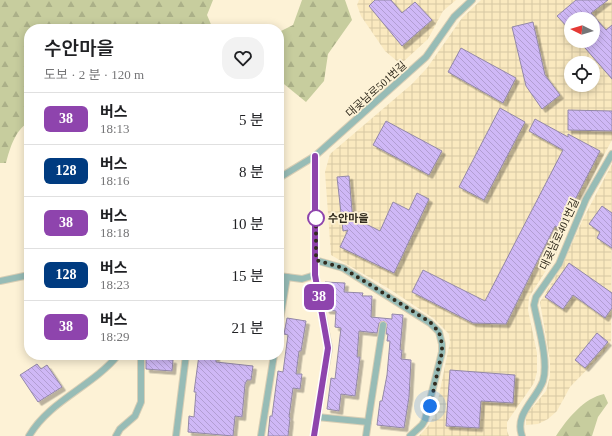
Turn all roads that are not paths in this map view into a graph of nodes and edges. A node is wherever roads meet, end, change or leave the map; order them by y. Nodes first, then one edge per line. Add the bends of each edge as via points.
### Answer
1 (472, 0) edge
2 (612, 154) edge
3 (315, 156) junction
4 (284, 175) edge
5 (316, 260) junction
6 (24, 275) edge
7 (315, 275) junction
8 (284, 277) edge
9 (287, 277) junction
10 (0, 281) edge
11 (284, 295) edge
12 (383, 325) dead end
13 (113, 360) edge
14 (141, 360) edge
15 (185, 360) edge
16 (273, 360) edge
17 (317, 417) junction
18 (368, 422) junction
19 (29, 436) edge
20 (116, 436) edge
21 (176, 436) edge
22 (261, 436) edge
23 (314, 436) edge
24 (366, 436) edge
25 (410, 436) edge
26 (522, 436) edge

1 - 3 lane, 대곶남로501번길 via 454,17 426,57
2 - 26 lane, 대곶남로401번길 via 586,199 559,264 536,297 534,305 545,366 543,380 520,422
3 - 4 lane, 대곶남로501번길
3 - 5 lane
5 - 7 lane
5 - 25 lane via 343,268 420,316 439,332 442,352 430,406 422,425
6 - 10 lane
7 - 9 lane via 302,279
7 - 17 lane via 328,348
8 - 9 lane
9 - 11 lane
12 - 18 lane
13 - 19 lane via 92,381 44,418
14 - 20 lane via 139,410
15 - 21 lane
16 - 22 lane
17 - 18 lane
17 - 23 lane
18 - 24 lane

